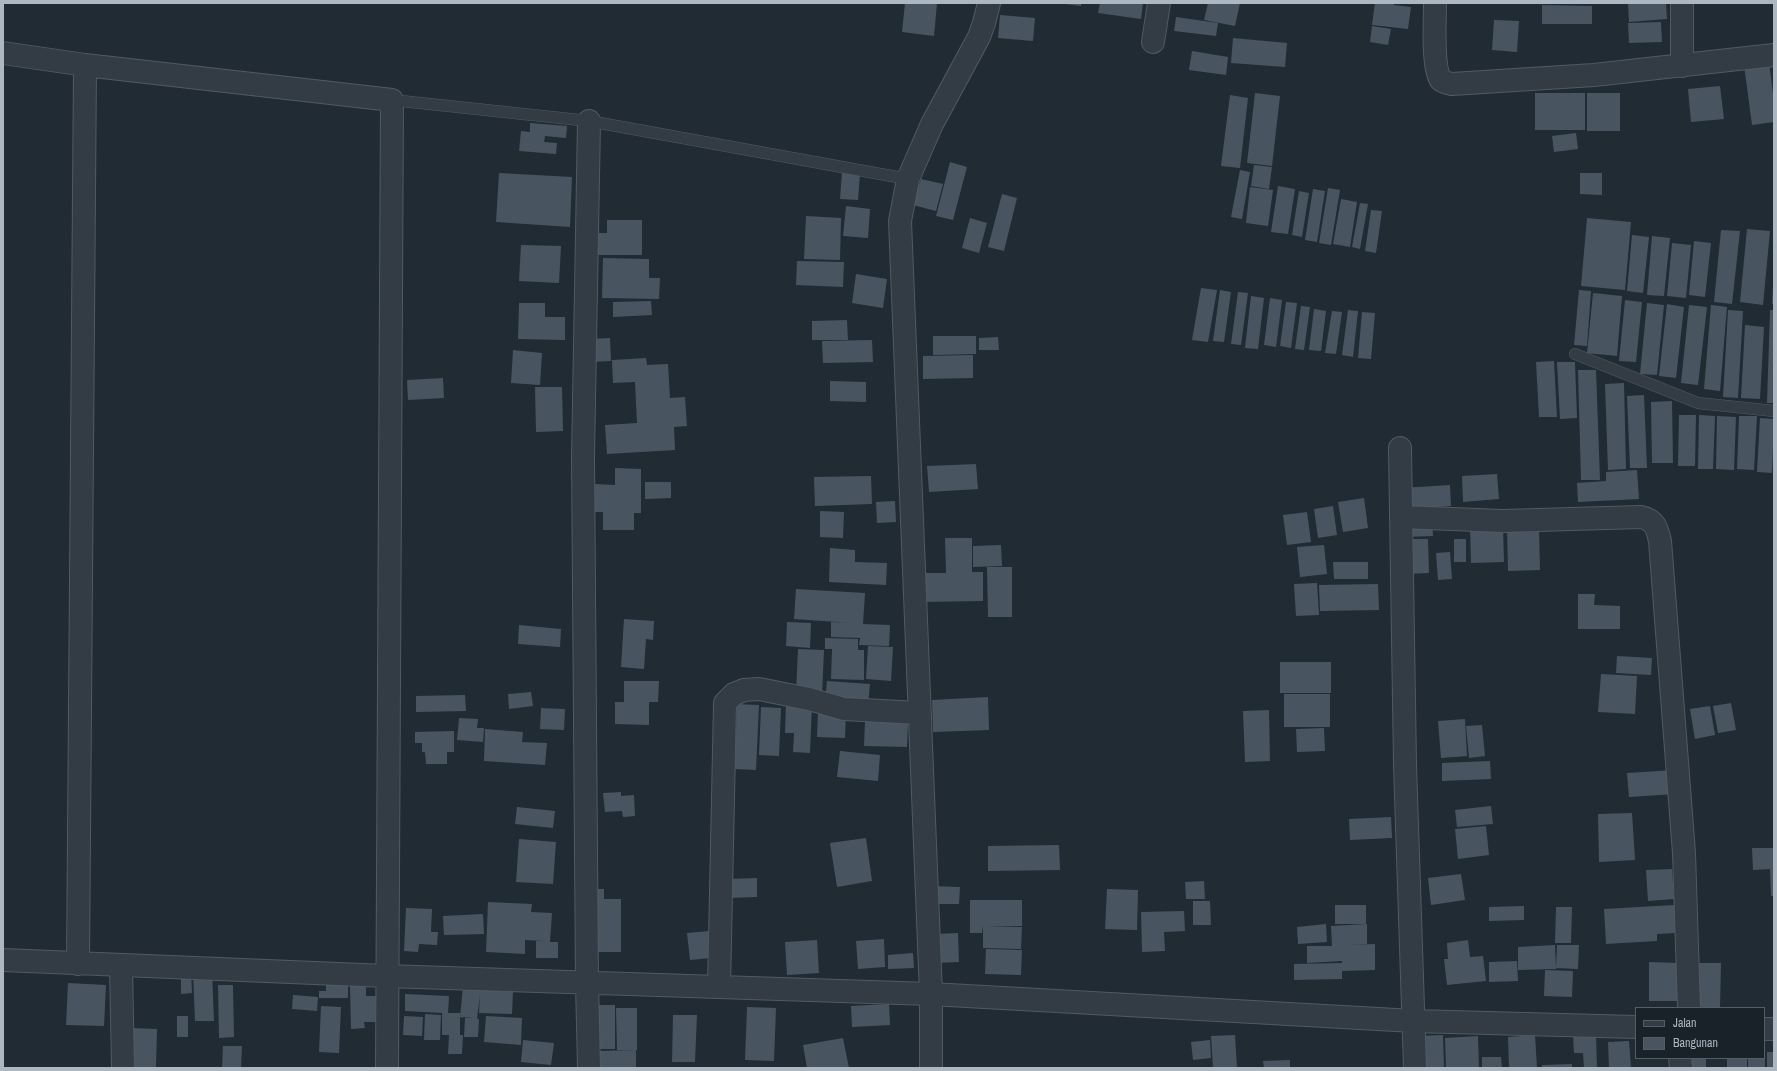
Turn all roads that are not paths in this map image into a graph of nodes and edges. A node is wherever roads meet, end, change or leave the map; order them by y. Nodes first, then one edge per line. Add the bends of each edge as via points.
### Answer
1 (989, 3) edge
2 (1159, 3) edge
3 (1435, 3) edge
4 (1682, 3) edge
5 (1154, 42) dead end
6 (3, 53) edge
7 (1774, 55) edge
8 (85, 65) junction
9 (1682, 66) junction
10 (392, 100) junction
11 (590, 121) junction
12 (908, 179) junction
13 (1575, 354) dead end
14 (1774, 410) edge
15 (1400, 448) dead end
16 (1401, 517) junction
17 (919, 713) junction
18 (3, 960) edge
19 (78, 964) junction
20 (121, 966) junction
21 (386, 976) junction
22 (587, 984) junction
23 (719, 988) junction
24 (931, 994) junction
25 (1689, 1007) edge
26 (1414, 1022) junction
27 (1635, 1026) edge
28 (123, 1068) edge
29 (387, 1068) edge
30 (589, 1068) edge
31 (931, 1068) edge
32 (1415, 1068) edge

1 - 12 street via 979,37 932,124
2 - 5 street
3 - 9 street via 1436,67 1445,83 1594,75
4 - 9 street
6 - 8 street
7 - 9 street
8 - 10 street
8 - 19 street
10 - 11 lane
10 - 21 street
11 - 12 lane
11 - 22 street via 583,457
12 - 17 street via 900,221
13 - 14 lane via 1698,403
15 - 16 street
16 - 25 street via 1503,521 1641,517 1649,518 1655,523 1660,541 1684,853
16 - 26 street via 1405,758
17 - 23 street via 844,709 759,689 734,694 725,703
17 - 24 street
18 - 19 street
19 - 20 street
20 - 21 street
20 - 28 street
21 - 22 street
21 - 29 street
22 - 23 street
22 - 30 street
23 - 24 street
24 - 26 street
24 - 31 street
26 - 27 street
26 - 32 street

